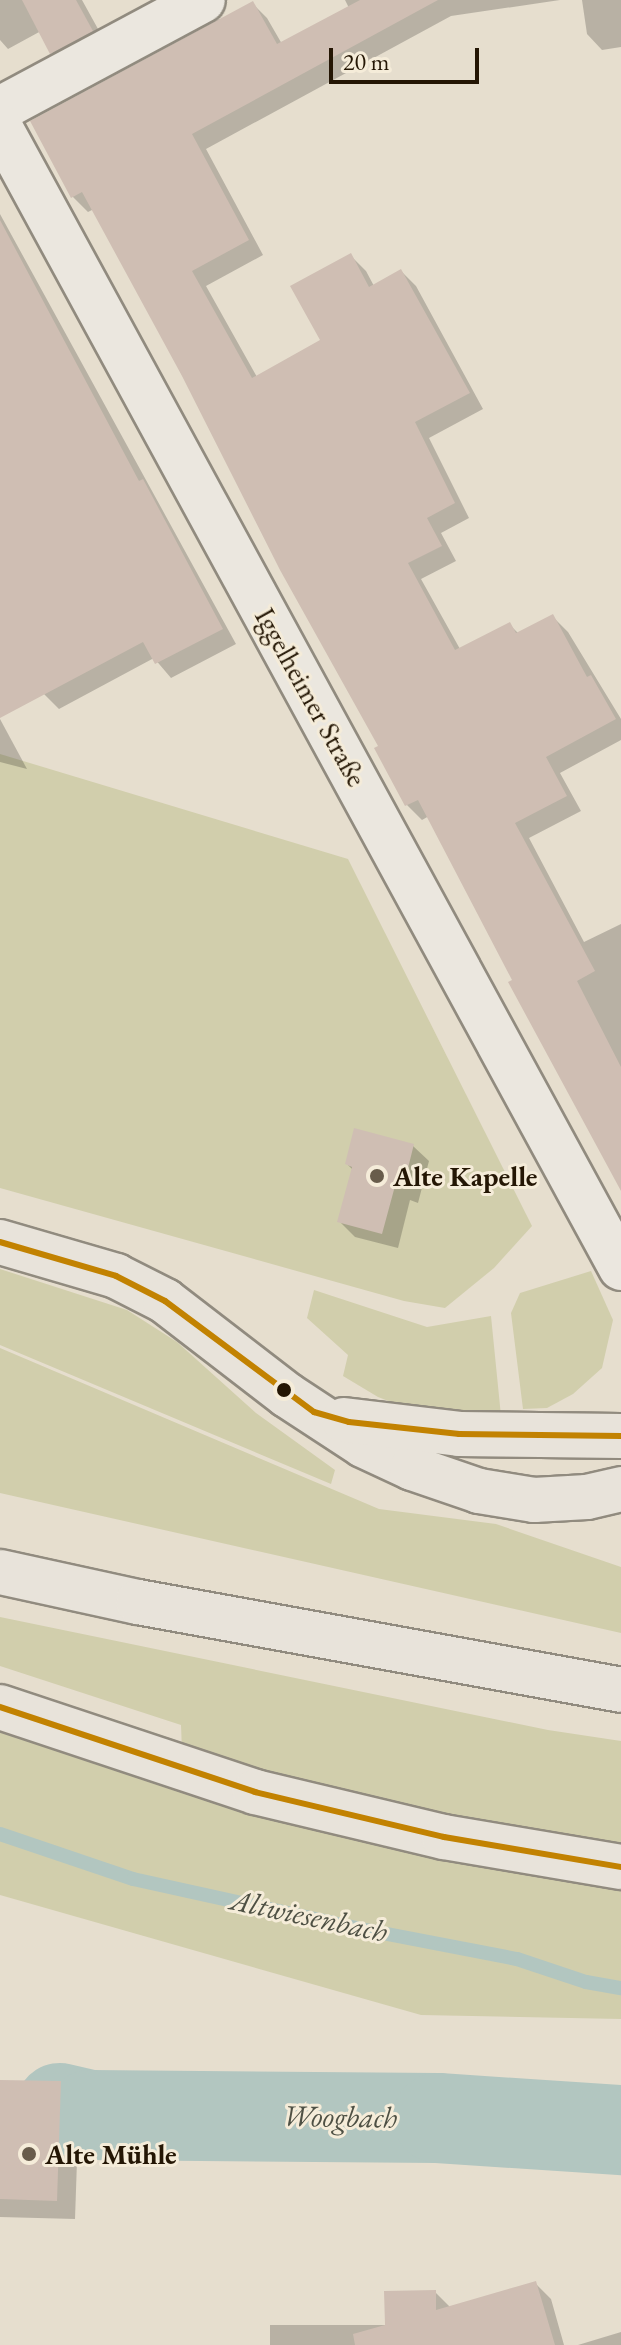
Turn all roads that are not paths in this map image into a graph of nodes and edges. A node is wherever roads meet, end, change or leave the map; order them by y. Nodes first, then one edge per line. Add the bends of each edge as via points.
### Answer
1 (203, 0) edge
2 (0, 109) edge
3 (0, 127) edge
4 (0, 1242) edge
5 (621, 1268) edge
6 (314, 1412) junction
7 (621, 1436) edge
8 (621, 1489) edge
9 (0, 1572) edge
10 (618, 1689) edge
11 (0, 1707) edge
12 (621, 1867) edge

1 - 2 street
3 - 5 street, Iggelheimer Straße
4 - 6 main road via 116,1276 165,1301
6 - 7 main road via 349,1422 459,1434
6 - 8 main road via 363,1445 479,1491 534,1500
9 - 10 main road
11 - 12 main road via 255,1792 444,1837

